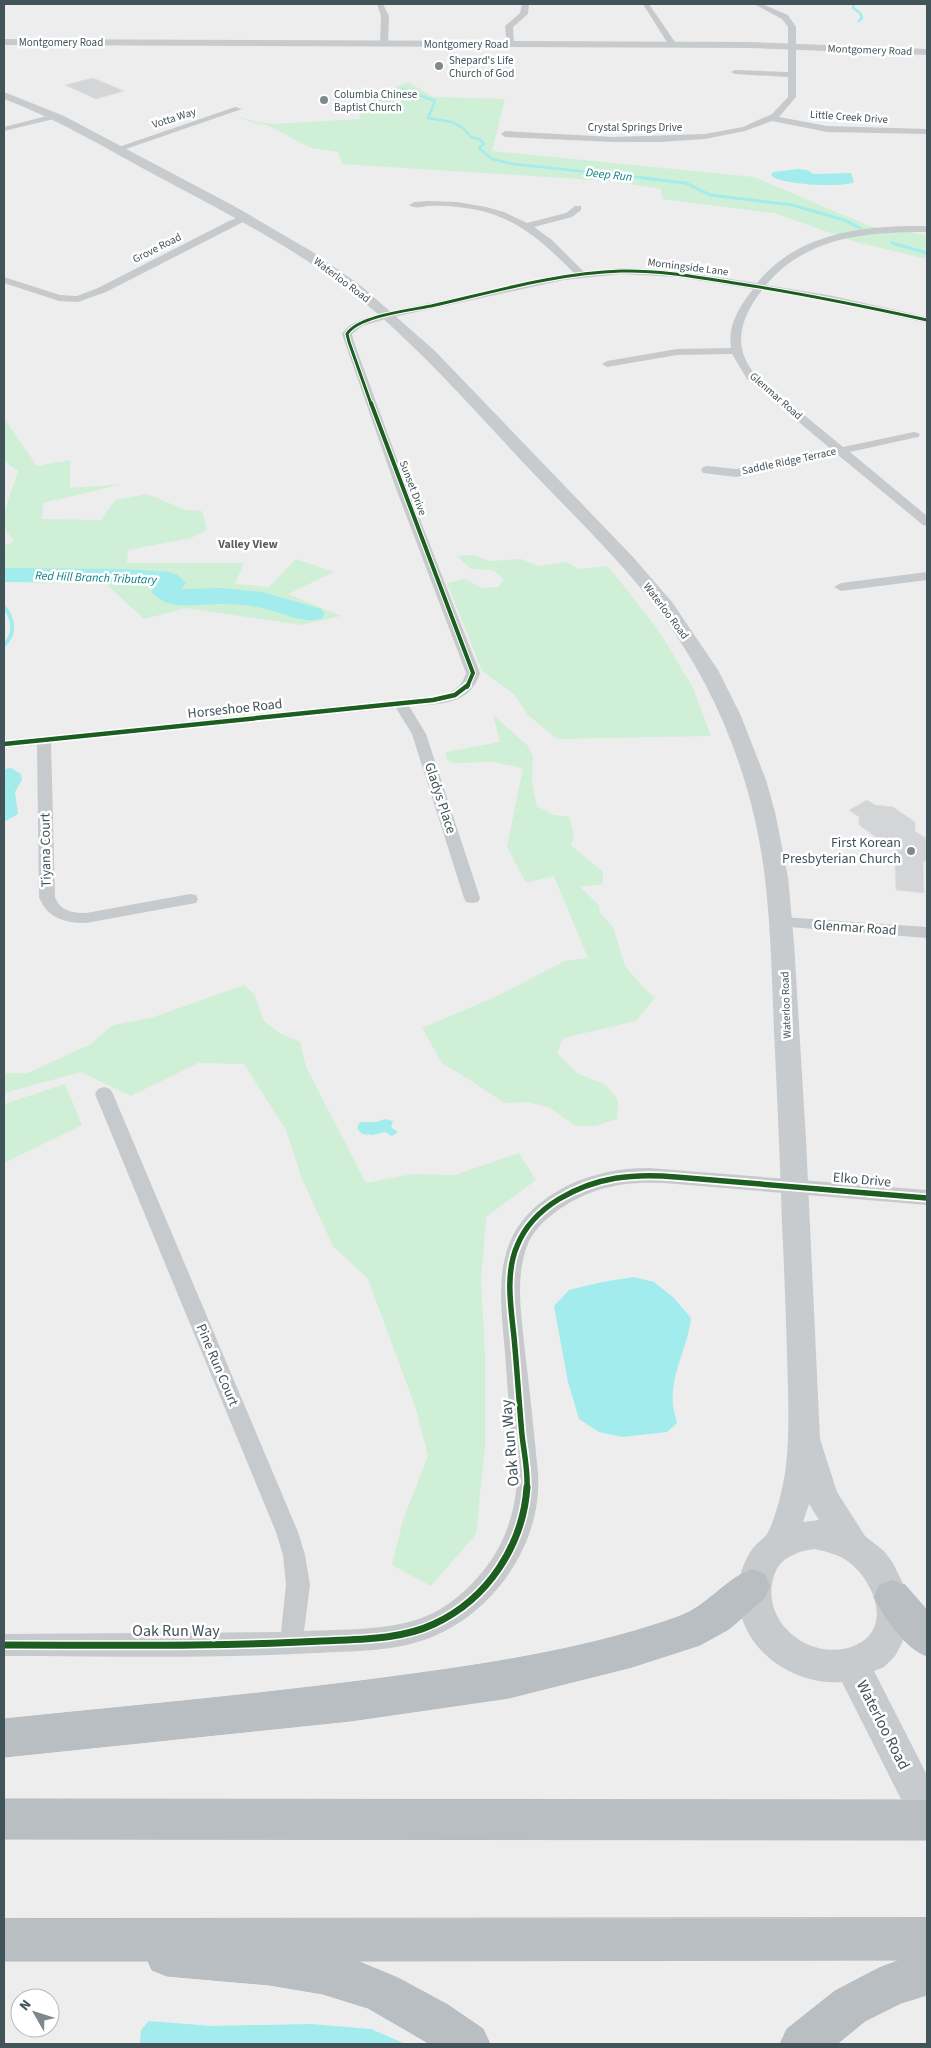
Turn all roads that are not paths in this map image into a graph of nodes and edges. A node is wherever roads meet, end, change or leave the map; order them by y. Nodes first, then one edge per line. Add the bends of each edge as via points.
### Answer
1 (380, 4) edge
2 (525, 4) edge
3 (646, 4) edge
4 (756, 4) edge
5 (4, 42) edge
6 (384, 44) junction
7 (510, 44) junction
8 (673, 45) junction
9 (793, 46) junction
10 (927, 52) edge
11 (735, 72) dead end
12 (792, 75) junction
13 (4, 96) edge
14 (238, 109) dead end
15 (55, 116) junction
16 (771, 118) junction
17 (4, 129) edge
18 (927, 132) edge
19 (505, 134) dead end
20 (117, 149) junction
21 (414, 204) dead end
22 (578, 208) dead end
23 (246, 218) junction
24 (527, 226) junction
25 (927, 229) edge
26 (581, 274) junction
27 (4, 280) edge
28 (760, 287) junction
29 (387, 315) junction
30 (927, 320) edge
31 (736, 351) junction
32 (607, 364) dead end
33 (914, 434) dead end
34 (841, 450) junction
35 (707, 470) dead end
36 (927, 522) edge
37 (927, 576) edge
38 (841, 587) dead end
39 (466, 690) joint
40 (400, 703) junction
41 (44, 740) junction
42 (4, 744) edge
43 (472, 898) dead end
44 (190, 899) dead end
45 (782, 922) junction
46 (927, 933) edge
47 (104, 1094) dead end
48 (795, 1185) junction
49 (927, 1198) edge
50 (805, 1435) junction
51 (779, 1545) junction
52 (854, 1547) junction
53 (752, 1586) junction
54 (892, 1598) junction
55 (927, 1638) edge
56 (291, 1643) junction
57 (4, 1645) edge
58 (852, 1665) junction
59 (4, 1738) edge
60 (927, 1812) edge
61 (4, 1819) edge
62 (927, 1820) edge
63 (927, 1939) edge
64 (9, 1940) edge
65 (927, 1974) edge
66 (468, 2044) edge
67 (802, 2044) edge

1 - 6 street via 385,16
2 - 7 street via 524,14 509,26
3 - 8 street
4 - 9 street, Crystal Springs Drive via 790,22
5 - 6 main road, Montgomery Road
6 - 7 main road, Montgomery Road
7 - 8 main road, Montgomery Road
8 - 9 main road, Montgomery Road
9 - 10 main road, Montgomery Road
9 - 12 street, Crystal Springs Drive
11 - 12 street
12 - 16 street, Crystal Springs Drive via 789,104
13 - 15 main road, Waterloo Road
14 - 20 street, Votta Way
15 - 17 street
15 - 20 main road, Waterloo Road
16 - 18 street, Little Creek Drive via 827,129
16 - 19 street, Crystal Springs Drive via 723,133 667,140
20 - 23 main road, Waterloo Road
21 - 24 street via 470,207 502,215
22 - 24 street via 569,215
23 - 27 street, Grove Road via 78,299 59,298
23 - 29 main road, Waterloo Road via 306,253
24 - 26 street
25 - 28 street, Glenmar Road via 867,233 827,241 782,263
26 - 28 street, Morningside Lane via 658,272
26 - 29 street, Morningside Lane
28 - 30 street, Morningside Lane
28 - 31 street, Glenmar Road via 736,326
29 - 39 street, Sunset Drive via 358,324 347,334 473,673 472,682
29 - 45 main road, Waterloo Road via 441,366 624,558 699,654 719,690 756,781 767,825
31 - 32 street via 677,352
31 - 34 street, Glenmar Road via 751,377
33 - 34 street, Saddle Ridge Terrace
34 - 35 street, Saddle Ridge Terrace via 736,473
34 - 36 street, Glenmar Road
37 - 38 street
39 - 40 street, Horseshoe Road via 444,698
40 - 41 street, Horseshoe Road
40 - 43 street, Gladys Place via 420,734
41 - 42 street, Horseshoe Road
41 - 44 street, Tiyana Court via 47,897 50,905 65,916 86,918
45 - 46 street, Glenmar Road
45 - 48 main road, Waterloo Road
47 - 56 street, Pine Run Court via 287,1532 298,1585
48 - 49 street, Elko Drive
48 - 50 main road, Waterloo Road
48 - 56 street, Oak Run Way via 648,1175 614,1177 583,1186 556,1201 533,1222 517,1244 511,1265 510,1298 527,1490 520,1528 508,1556 490,1583 465,1606 433,1625 394,1636
50 - 51 main road, Waterloo Road via 799,1488
50 - 52 main road, Waterloo Road via 822,1497
51 - 52 main road via 815,1534
51 - 53 main road via 760,1564
52 - 54 main road via 883,1575
53 - 58 main road via 753,1602 762,1625 781,1649 812,1665 837,1668
53 - 59 highway via 716,1617 687,1632 509,1679 350,1702
54 - 55 highway
54 - 58 main road via 894,1620 886,1640 873,1655
56 - 57 street, Oak Run Way
58 - 60 main road, Waterloo Road
61 - 62 highway
63 - 64 highway
64 - 66 highway via 317,1971 369,1986 419,2011
65 - 67 highway via 894,1983 850,2006

